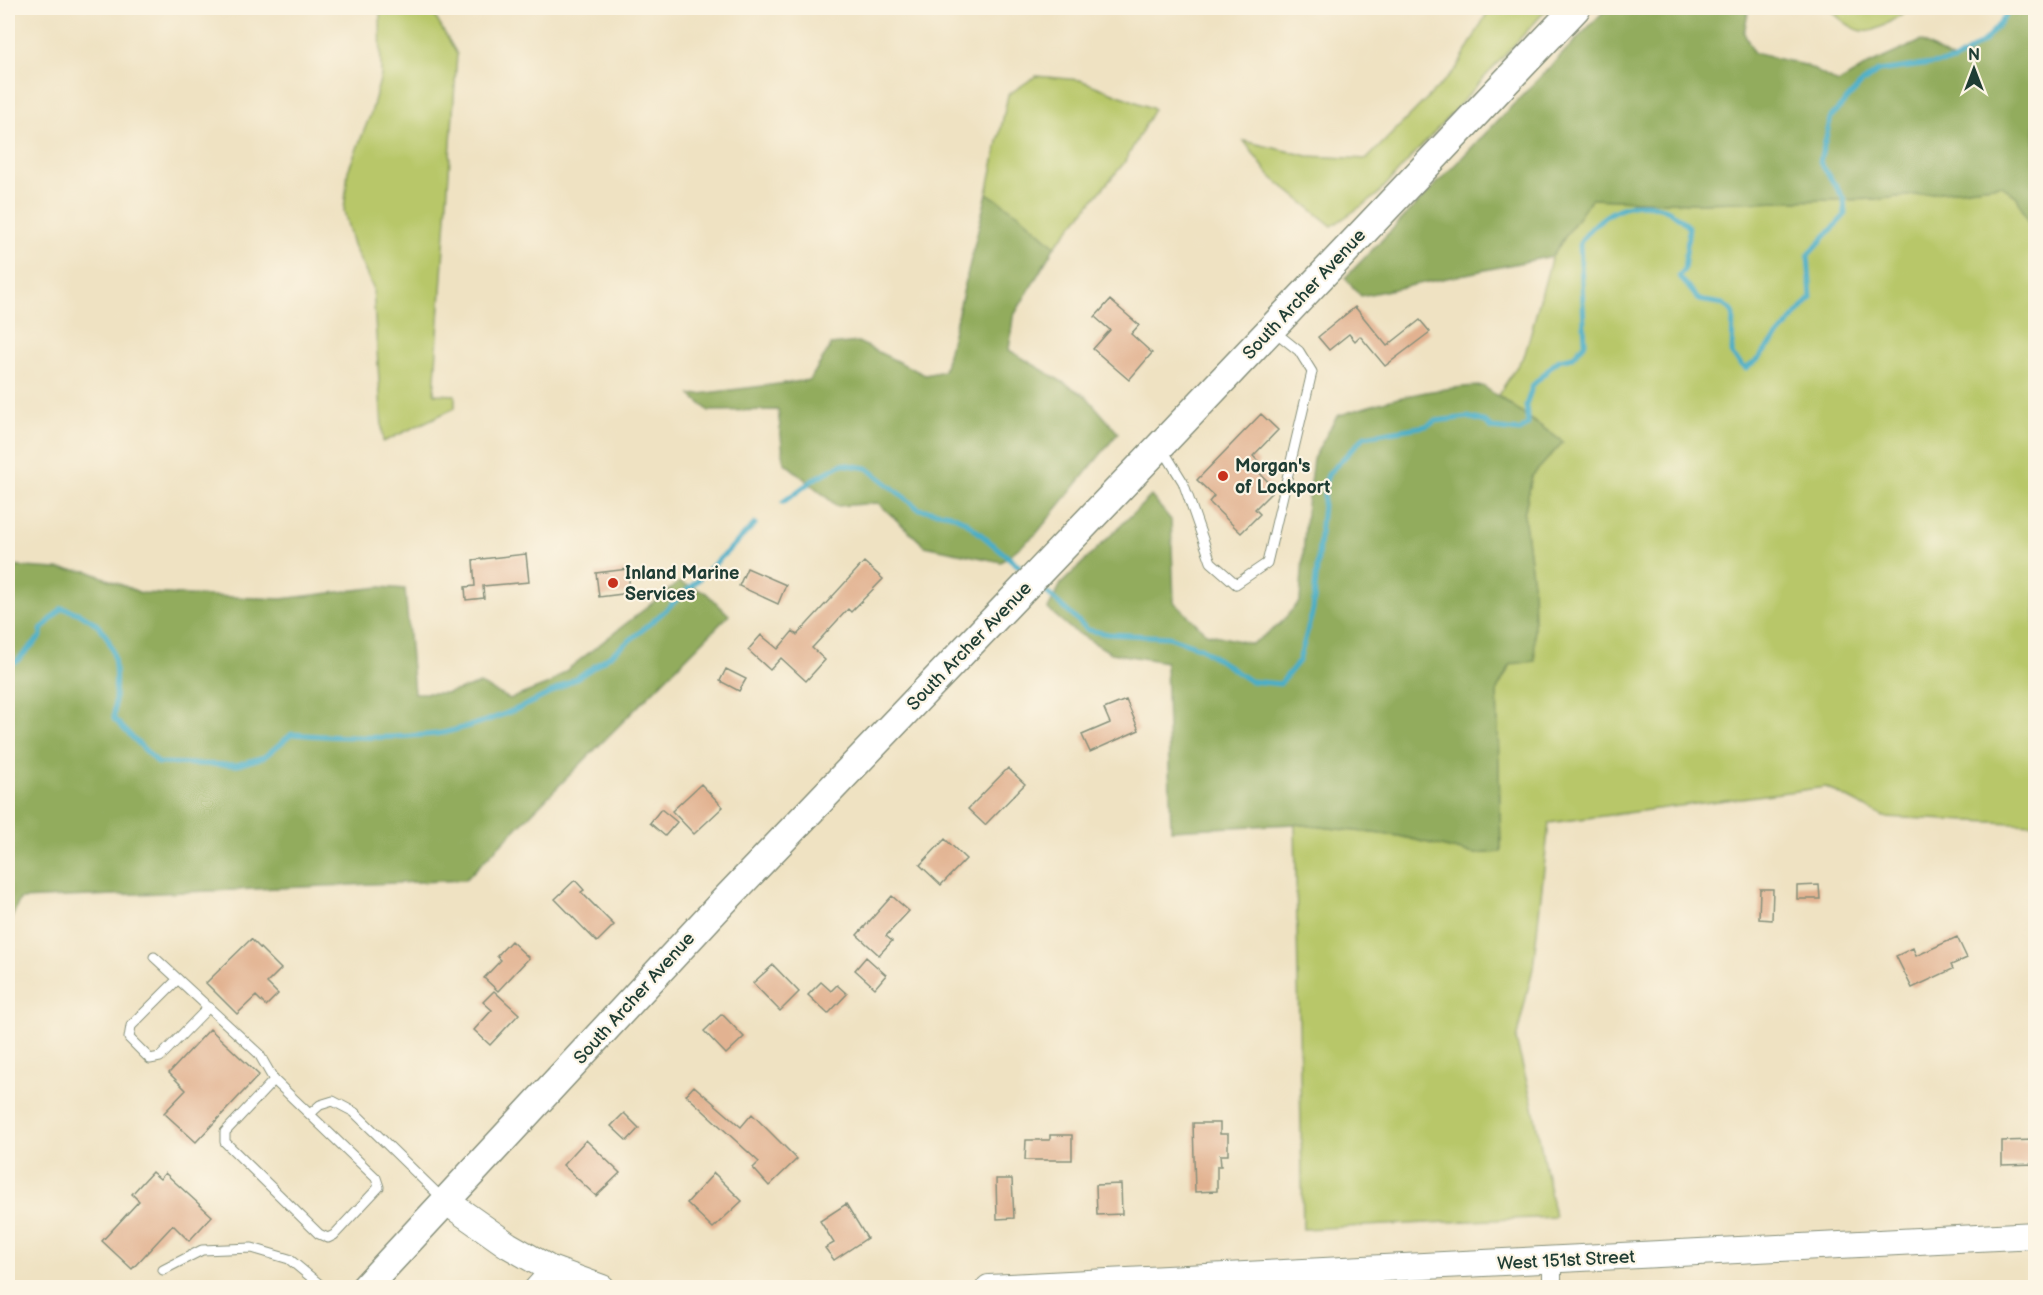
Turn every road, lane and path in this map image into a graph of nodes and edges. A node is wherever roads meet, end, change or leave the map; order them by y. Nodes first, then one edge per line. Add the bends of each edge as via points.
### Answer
1 (1576, 8) edge
2 (1270, 329) junction
3 (1160, 446) junction
4 (154, 957) dead end
5 (178, 979) junction
6 (209, 1007) junction
7 (274, 1080) junction
8 (311, 1113) junction
9 (447, 1202) junction
10 (2036, 1235) edge
11 (1552, 1260) junction
12 (550, 1269) junction
13 (163, 1270) dead end
14 (1311, 1280) edge
15 (324, 1287) edge
16 (365, 1287) edge
17 (533, 1287) edge
18 (602, 1287) edge
19 (989, 1287) edge
20 (1552, 1287) edge

1 - 2 main road, South Archer Avenue
2 - 3 main road, South Archer Avenue
2 - 3 lane via 1299,351 1312,372 1267,563 1236,584 1211,562 1183,482
3 - 9 main road, South Archer Avenue via 723,902
4 - 5 lane
5 - 6 lane
5 - 6 lane via 131,1026 129,1038 150,1059 160,1057
6 - 7 lane via 259,1054
7 - 8 lane
7 - 8 lane via 225,1132 225,1142 319,1234 328,1238 379,1187 376,1178
8 - 9 lane via 333,1101 354,1112
9 - 12 street
9 - 16 main road, South Archer Avenue
10 - 11 street, West 151st Street
11 - 14 street, West 151st Street
11 - 20 street
12 - 17 street
12 - 18 street
13 - 15 lane via 202,1250 252,1248 289,1259
14 - 19 street, West 151st Street

